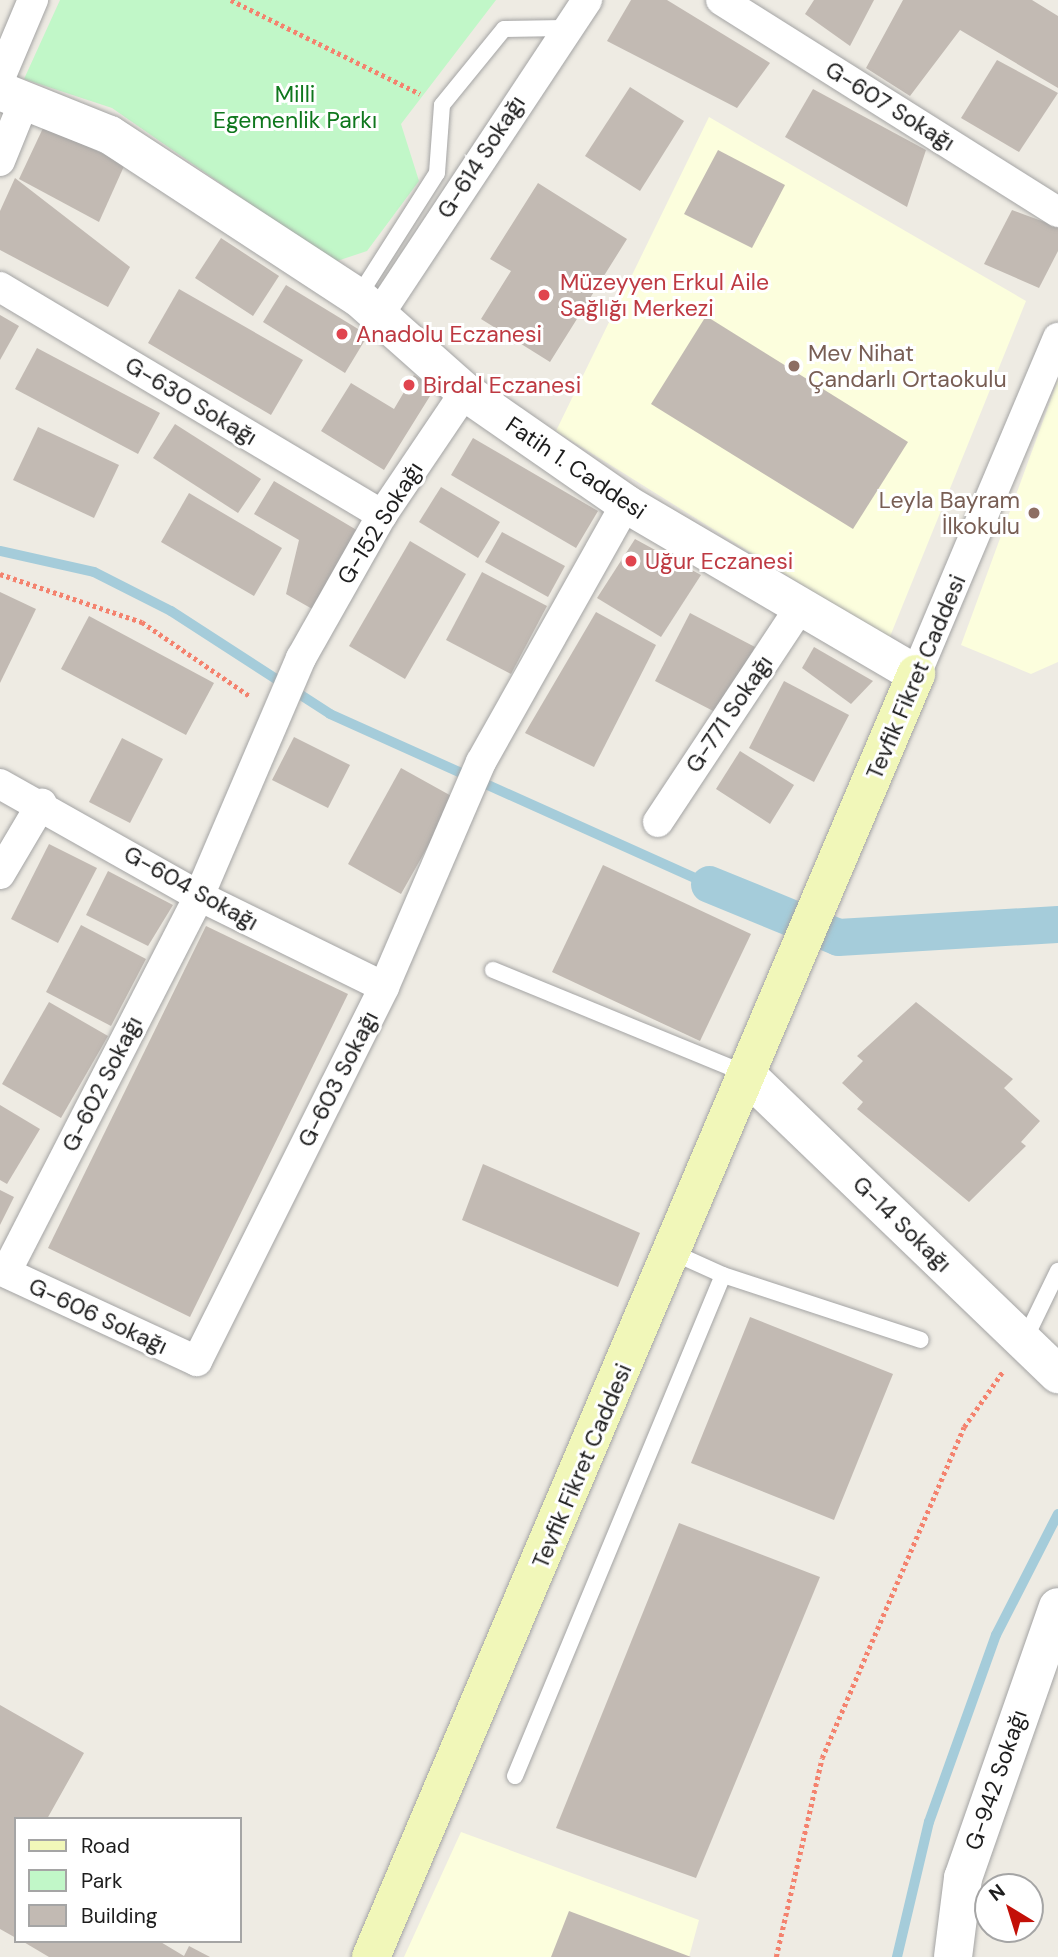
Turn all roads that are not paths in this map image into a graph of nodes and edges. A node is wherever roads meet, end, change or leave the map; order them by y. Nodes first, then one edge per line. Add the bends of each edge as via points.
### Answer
1 (33, 0) edge
2 (587, 0) edge
3 (721, 0) edge
4 (564, 28) junction
5 (8, 89) edge
6 (0, 161) edge
7 (1058, 212) edge
8 (0, 287) edge
9 (368, 307) junction
10 (1058, 338) edge
11 (465, 392) junction
12 (626, 504) junction
13 (382, 515) junction
14 (801, 606) junction
15 (916, 674) junction
16 (0, 784) edge
17 (42, 803) junction
18 (658, 822) dead end
19 (0, 874) edge
20 (198, 896) junction
21 (493, 970) dead end
22 (384, 987) junction
23 (746, 1074) junction
24 (672, 1252) junction
25 (3, 1271) edge
26 (1058, 1271) edge
27 (723, 1275) junction
28 (920, 1340) dead end
29 (1024, 1342) junction
30 (197, 1361) joint
31 (1058, 1374) edge
32 (1058, 1607) edge
33 (515, 1776) dead end
34 (371, 1957) edge
35 (953, 1957) edge

1 - 5 street
2 - 4 street, G-614 Sokağı
3 - 7 street, G-607 Sokağı
4 - 9 street, G-614 Sokağı
4 - 9 lane via 504,29 442,105 437,173
5 - 6 street
5 - 9 street, Fatih 1. Caddesi via 110,135
8 - 13 street, G-630 Sokağı
9 - 11 street, Fatih 1. Caddesi
10 - 15 street, Tevfik Fikret Caddesi
11 - 12 street, Fatih 1. Caddesi
11 - 13 street, G-152 Sokağı
12 - 14 street, Fatih 1. Caddesi
12 - 22 street, G-603 Sokağı via 481,762
13 - 20 street, G-152 Sokağı via 300,658
14 - 15 street, Fatih 1. Caddesi
14 - 18 street, G-771 Sokağı
15 - 23 main road, Tevfik Fikret Caddesi
16 - 17 street, G-604 Sokağı
17 - 19 street
17 - 20 street, G-604 Sokağı
20 - 22 street, G-604 Sokağı
20 - 25 street, G-602 Sokağı
21 - 23 lane
22 - 30 street, G-603 Sokağı
23 - 24 main road, Tevfik Fikret Caddesi
23 - 29 street, G-14 Sokağı
24 - 27 lane
24 - 34 main road, Tevfik Fikret Caddesi
25 - 30 street, G-606 Sokağı
26 - 29 lane
27 - 28 lane
27 - 33 lane
29 - 31 street, G-14 Sokağı
32 - 35 street, G-942 Sokağı via 962,1878

